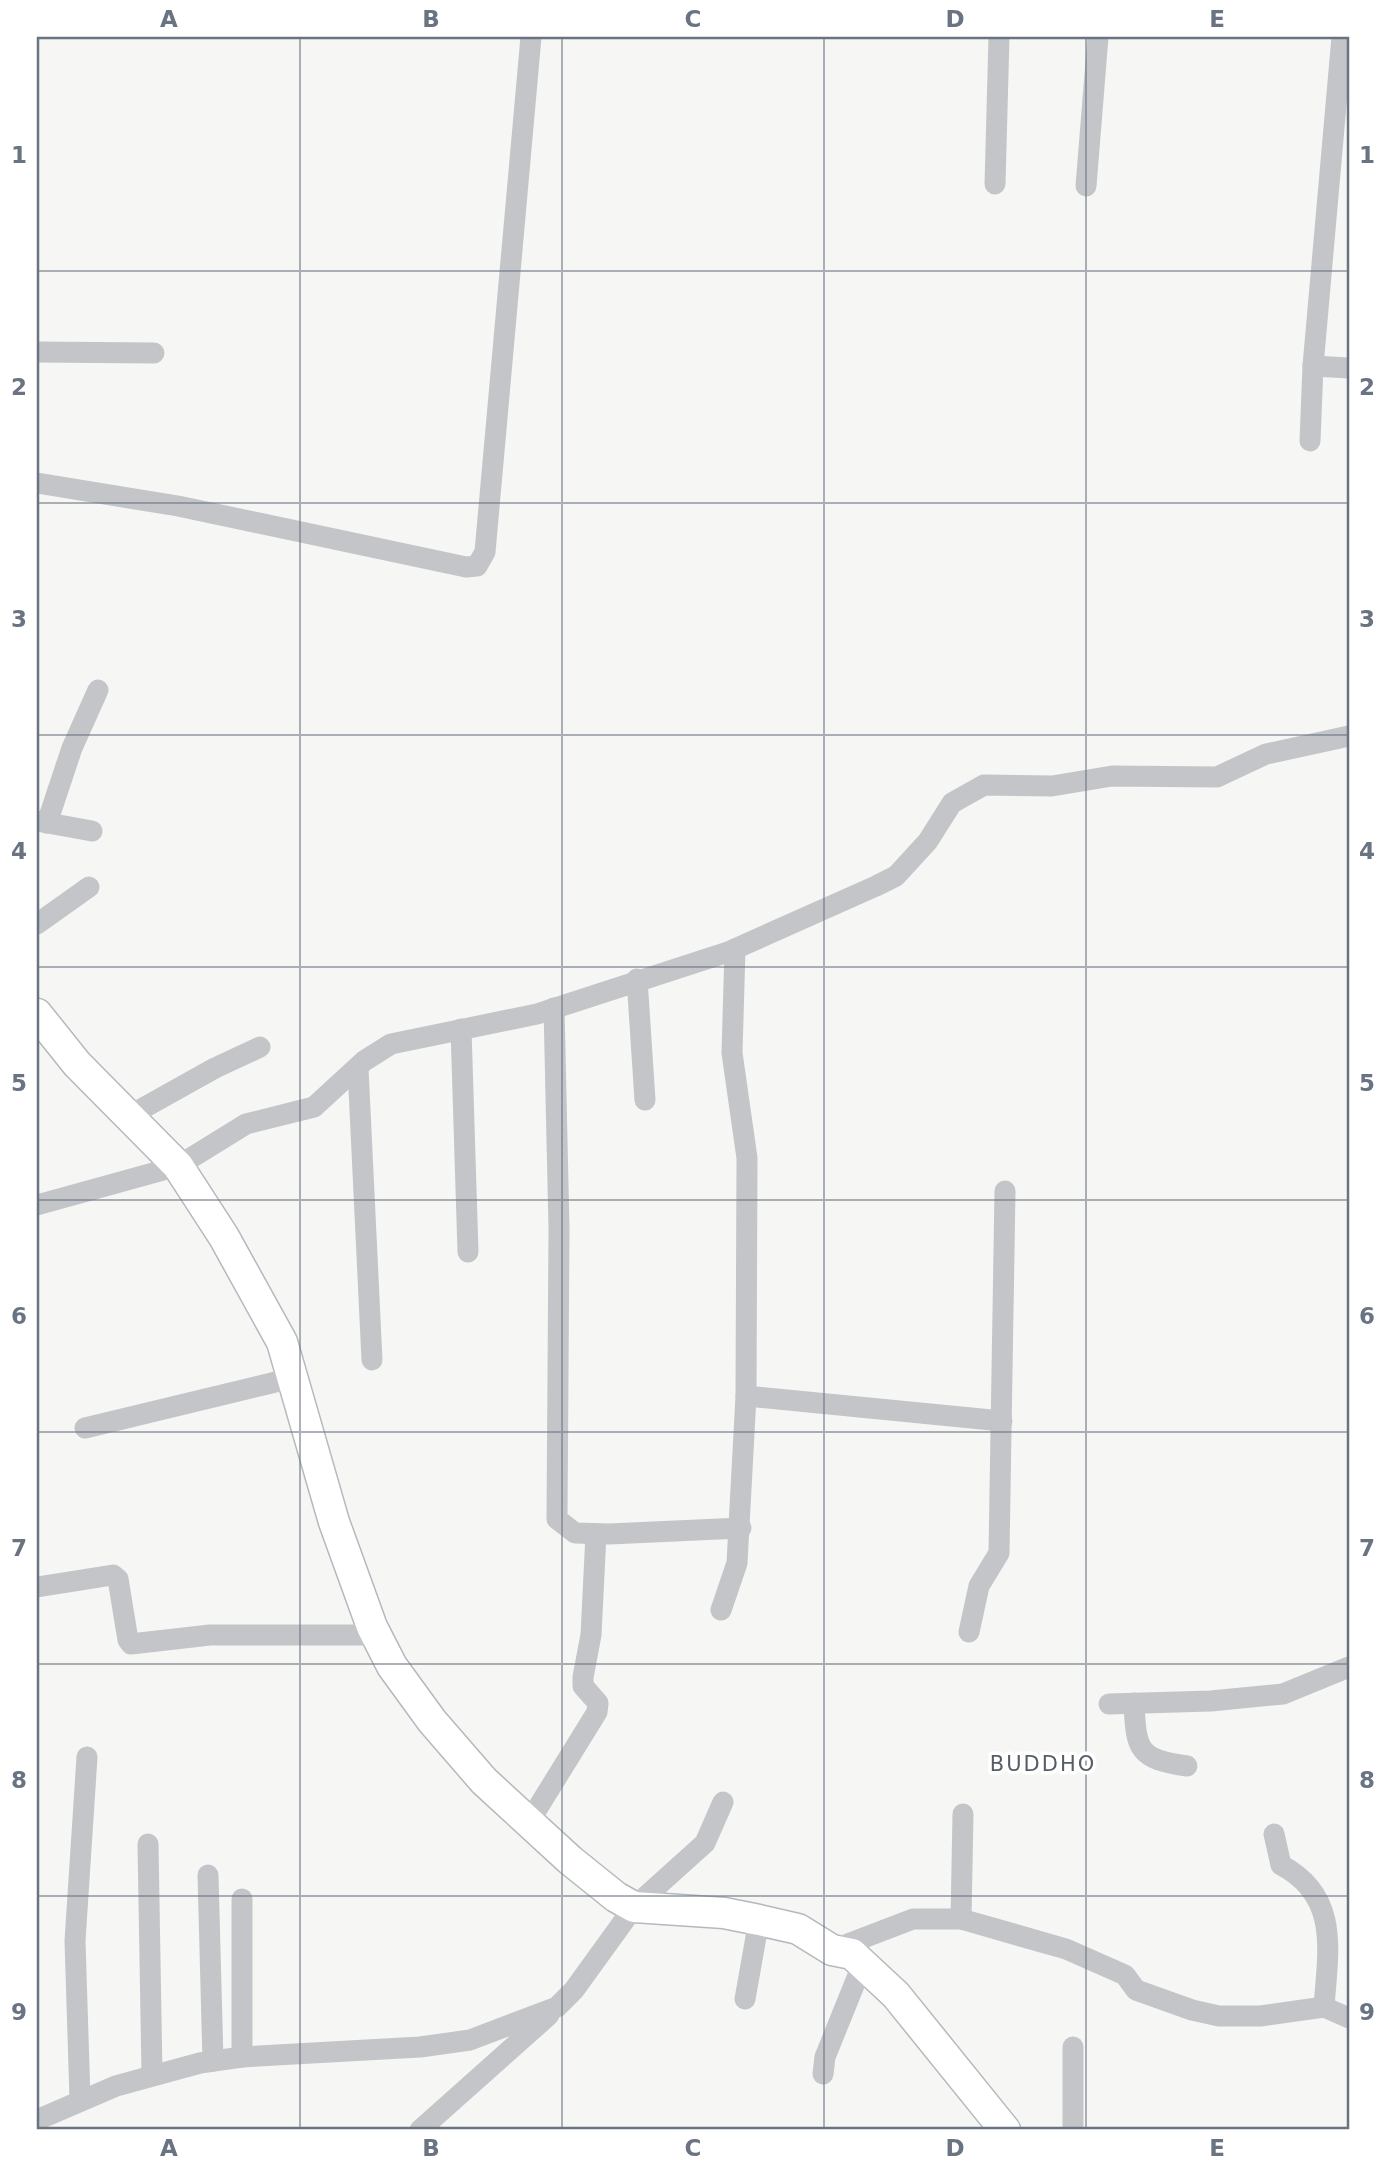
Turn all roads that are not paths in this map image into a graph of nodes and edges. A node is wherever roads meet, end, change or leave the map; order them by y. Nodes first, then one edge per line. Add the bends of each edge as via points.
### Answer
1 (531, 37) edge
2 (999, 37) edge
3 (1098, 37) edge
4 (1342, 37) edge
5 (1341, 146) edge
6 (995, 184) dead end
7 (1086, 186) dead end
8 (37, 352) edge
9 (154, 353) dead end
10 (1312, 366) junction
11 (1349, 368) edge
12 (1310, 441) dead end
13 (37, 483) edge
14 (98, 690) dead end
15 (1349, 736) edge
16 (42, 822) edge
17 (92, 831) dead end
18 (89, 887) dead end
19 (37, 924) edge
20 (735, 948) junction
21 (638, 979) junction
22 (554, 1008) junction
23 (37, 1014) edge
24 (461, 1029) junction
25 (260, 1046) dead end
26 (358, 1068) junction
27 (645, 1100) dead end
28 (129, 1116) junction
29 (178, 1166) junction
30 (1004, 1191) dead end
31 (37, 1205) edge
32 (468, 1252) dead end
33 (372, 1360) dead end
34 (292, 1378) junction
35 (746, 1396) junction
36 (1002, 1421) junction
37 (85, 1428) dead end
38 (741, 1528) junction
39 (596, 1534) junction
40 (37, 1587) edge
41 (721, 1610) dead end
42 (970, 1632) dead end
43 (376, 1635) junction
44 (1349, 1667) edge
45 (1135, 1703) junction
46 (1108, 1704) dead end
47 (88, 1757) dead end
48 (1187, 1766) dead end
49 (723, 1802) dead end
50 (963, 1814) dead end
51 (529, 1822) junction
52 (1274, 1834) dead end
53 (148, 1844) dead end
54 (208, 1875) dead end
55 (242, 1899) dead end
56 (634, 1908) junction
57 (961, 1919) junction
58 (759, 1920) junction
59 (832, 1950) junction
60 (863, 1964) junction
61 (746, 1999) dead end
62 (557, 2007) junction
63 (1324, 2007) junction
64 (1349, 2018) edge
65 (1073, 2047) dead end
66 (242, 2057) junction
67 (213, 2062) junction
68 (823, 2074) dead end
69 (152, 2076) junction
70 (80, 2099) junction
71 (37, 2120) edge
72 (420, 2130) edge
73 (1005, 2130) edge
74 (1073, 2130) edge

1 - 13 street via 485,552 477,566
2 - 6 street
3 - 7 street
4 - 5 street
5 - 10 street
8 - 9 street
10 - 11 street
10 - 12 street
14 - 16 street
15 - 20 street via 1279,750 1217,776 1112,776 1052,786 984,785 952,803 928,841 896,876
16 - 17 street
18 - 19 street
20 - 21 street
20 - 35 street via 732,1053 747,1158
21 - 22 street
21 - 27 street
22 - 24 street
22 - 39 street via 559,1228 557,1519 575,1533
23 - 28 street
24 - 26 street via 391,1044
24 - 32 street
25 - 28 street
26 - 29 street via 322,1103 246,1124
26 - 33 street
28 - 29 street
29 - 31 street
29 - 34 street via 282,1342
30 - 36 street
34 - 37 street
34 - 43 street via 334,1522
35 - 36 street
35 - 38 street
36 - 42 street via 999,1553 979,1586
38 - 39 street
38 - 41 street via 737,1563
39 - 51 street via 591,1635 583,1686 598,1703 597,1712
40 - 43 street via 113,1575 118,1579 131,1644 210,1635
43 - 51 street via 392,1666 432,1721 484,1781
44 - 45 street via 1283,1694
45 - 46 street
45 - 48 street via 1136,1740 1147,1754
47 - 70 street via 75,1941
49 - 56 street via 705,1843
50 - 57 street
51 - 56 street via 615,1897
52 - 63 street via 1281,1865 1308,1883 1321,1907 1329,1946
53 - 69 street
54 - 67 street
55 - 66 street
56 - 58 street via 724,1913
56 - 62 street
57 - 59 street via 913,1919
57 - 63 street via 1066,1949 1125,1975 1136,1990 1192,2010 1219,2016 1259,2016
58 - 59 street via 798,1929
58 - 61 street
59 - 60 street via 852,1954
60 - 68 street via 825,2057
60 - 73 street via 896,1994
62 - 66 street via 470,2040 420,2048
62 - 72 street
63 - 64 street
65 - 74 street
66 - 67 street
67 - 69 street
69 - 70 street
70 - 71 street

